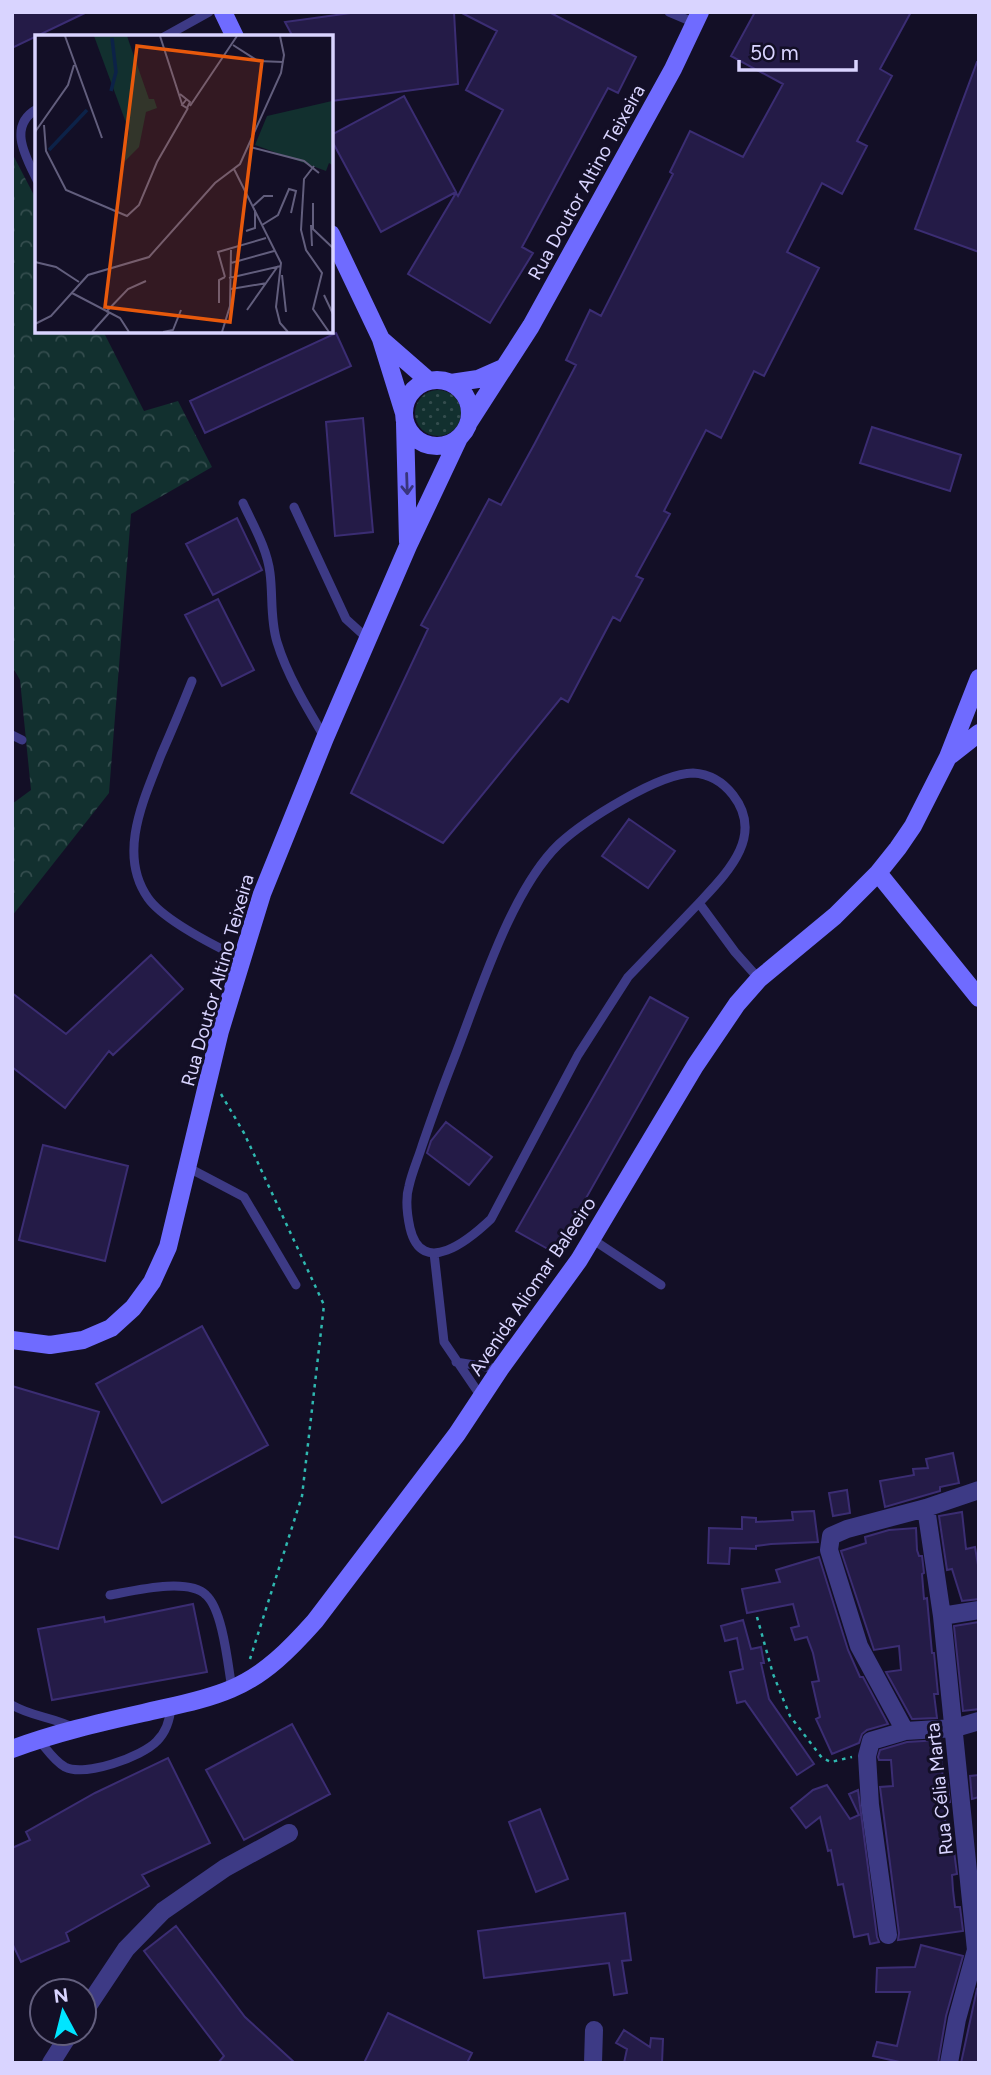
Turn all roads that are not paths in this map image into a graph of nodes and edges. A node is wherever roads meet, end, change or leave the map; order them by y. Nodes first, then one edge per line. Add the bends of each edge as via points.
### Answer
1 (209, 12) edge
2 (223, 12) edge
3 (669, 12) edge
4 (698, 18) edge
5 (168, 35) edge
6 (234, 35) edge
7 (35, 110) edge
8 (35, 176) edge
9 (332, 236) edge
10 (381, 339) junction
11 (503, 368) junction
12 (429, 381) junction
13 (451, 383) junction
14 (405, 417) junction
15 (469, 422) junction
16 (459, 438) junction
17 (243, 503) dead end
18 (294, 507) dead end
19 (408, 546) junction
20 (368, 639) junction
21 (192, 681) dead end
22 (978, 682) edge
23 (974, 705) edge
24 (979, 733) edge
25 (12, 735) edge
26 (325, 737) junction
27 (22, 740) dead end
28 (948, 757) junction
29 (878, 873) junction
30 (699, 903) junction
31 (243, 960) junction
32 (760, 979) junction
33 (979, 998) edge
34 (187, 1167) junction
35 (592, 1239) junction
36 (434, 1253) junction
37 (296, 1285) dead end
38 (661, 1285) dead end
39 (12, 1340) edge
40 (456, 1362) junction
41 (500, 1369) junction
42 (482, 1398) junction
43 (979, 1490) edge
44 (926, 1508) junction
45 (110, 1595) dead end
46 (979, 1609) edge
47 (942, 1616) junction
48 (232, 1689) junction
49 (12, 1705) edge
50 (171, 1707) junction
51 (979, 1721) edge
52 (74, 1728) junction
53 (955, 1728) junction
54 (905, 1731) junction
55 (38, 1739) junction
56 (12, 1749) edge
57 (971, 1814) edge
58 (289, 1833) dead end
59 (888, 1935) dead end
60 (98, 1990) edge
61 (594, 2030) dead end
62 (62, 2047) edge
63 (51, 2063) edge
64 (593, 2063) edge
65 (950, 2063) edge

1 - 5 lane
2 - 6 street
3 - 4 lane
4 - 11 street, Rua Doutor Altino Teixeira via 531,326
7 - 8 lane via 22,124 19,136
9 - 10 street
10 - 12 street
10 - 14 street
11 - 13 street via 478,379
11 - 15 street, Rua Doutor Altino Teixeira
12 - 13 street
12 - 14 street via 411,393
13 - 15 street via 465,395
14 - 16 street via 417,439 427,444 438,446
14 -> 19 street, Rua Doutor Altino Teixeira
15 - 16 street
16 - 19 street, Rua Doutor Altino Teixeira
17 - 26 lane via 270,570 276,641
18 - 20 lane via 346,619
19 - 20 street, Rua Doutor Altino Teixeira
20 - 26 street, Rua Doutor Altino Teixeira
21 - 31 lane via 139,811 135,862 139,883 162,913
22 - 23 street, Avenida Aliomar Baleeiro
23 - 28 street, Avenida Aliomar Baleeiro
24 - 28 street
25 - 27 lane
26 - 31 street, Rua Doutor Altino Teixeira via 262,894
28 - 29 street, Avenida Aliomar Baleeiro via 913,826
29 - 32 street, Avenida Aliomar Baleeiro
29 - 33 street
30 - 32 lane
30 - 36 lane via 628,977 578,1055 491,1219 452,1250
30 - 36 lane via 728,872 744,843 746,824 740,804 726,787 713,778 692,774 640,789 606,811 559,844 528,881 496,951 408,1187 412,1235 420,1248
31 - 34 street, Rua Doutor Altino Teixeira via 220,1031
32 - 35 street, Avenida Aliomar Baleeiro via 716,1033
34 - 37 lane via 244,1197
34 - 39 street, Rua Doutor Altino Teixeira via 168,1247 152,1282 133,1308 111,1328 83,1340 50,1345
35 - 38 lane
35 - 41 street, Avenida Aliomar Baleeiro
36 - 40 lane via 444,1342
40 - 41 lane
40 - 42 lane
41 - 42 street, Avenida Aliomar Baleeiro
42 - 48 street, Avenida Aliomar Baleeiro via 315,1621 265,1669
43 - 44 street
44 - 47 street, Rua Célia Marta
44 - 54 street via 835,1534 829,1541 859,1646
45 - 48 lane via 151,1587 206,1594 219,1622
46 - 47 street
47 - 53 street, Rua Célia Marta
48 - 50 street, Avenida Aliomar Baleeiro
49 - 52 lane
50 - 52 street, Avenida Aliomar Baleeiro
50 - 55 lane via 159,1740 95,1769 63,1766
51 - 53 street
52 - 55 street, Avenida Aliomar Baleeiro
53 - 54 street
53 - 57 street, Rua Célia Marta
54 - 59 street via 871,1741 867,1756
55 - 56 street, Avenida Aliomar Baleeiro
57 - 65 street, Rua Célia Marta via 976,1950
58 - 60 street via 225,1868 163,1911 126,1949
61 - 64 street
62 - 63 street

